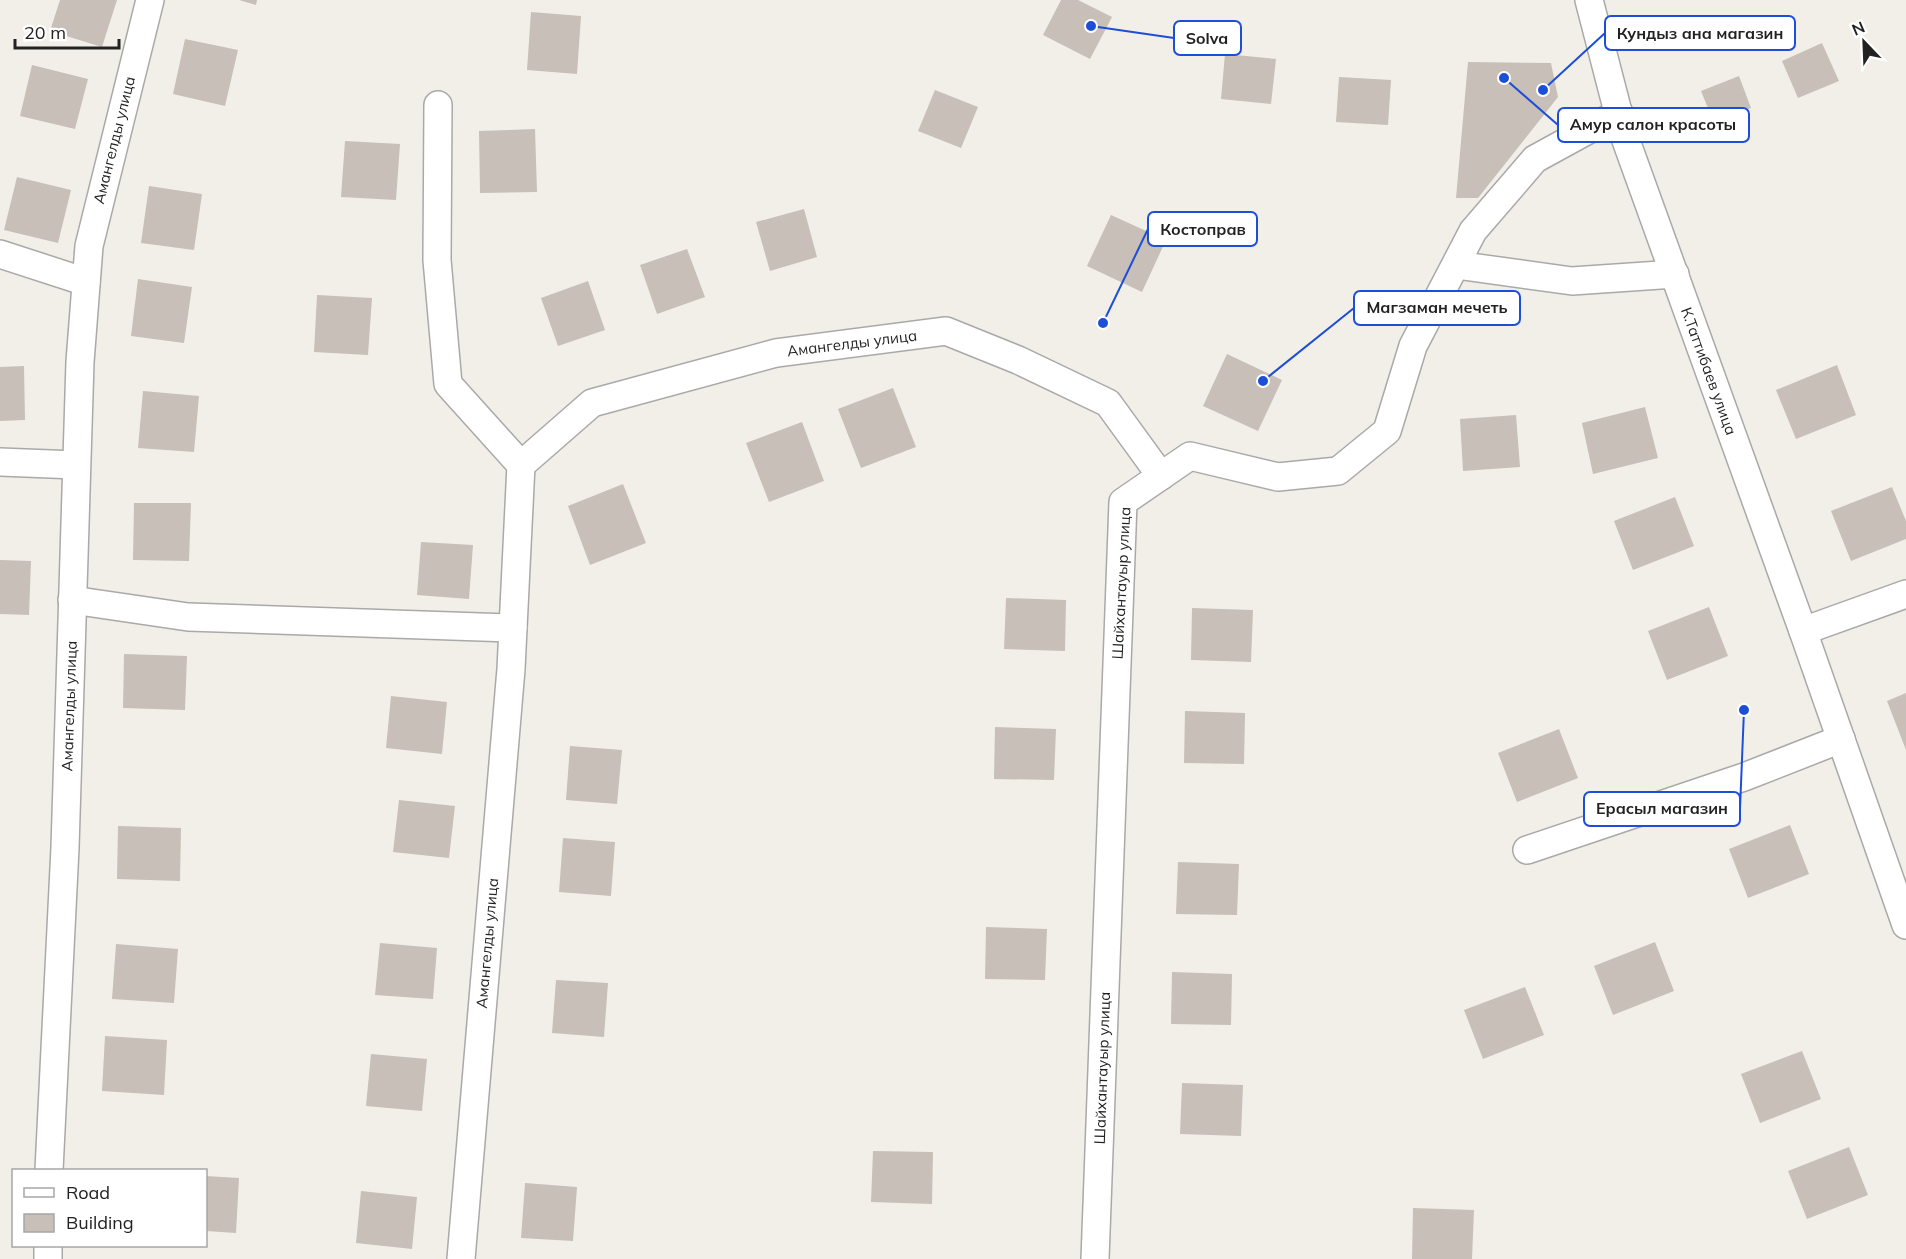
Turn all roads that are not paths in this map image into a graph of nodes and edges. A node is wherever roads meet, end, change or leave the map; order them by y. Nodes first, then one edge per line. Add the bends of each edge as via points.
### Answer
1 (150, 0) edge
2 (1588, 0) edge
3 (438, 105) dead end
4 (1618, 113) junction
5 (0, 254) edge
6 (1456, 264) junction
7 (1675, 274) junction
8 (86, 282) junction
9 (0, 462) edge
10 (76, 465) junction
11 (521, 465) junction
12 (1161, 476) junction
13 (1906, 594) edge
14 (72, 600) junction
15 (513, 628) junction
16 (1803, 632) junction
17 (1841, 739) junction
18 (1527, 850) dead end
19 (1906, 925) edge
20 (49, 1169) edge
21 (461, 1259) edge
22 (1095, 1259) edge

1 - 8 street, Амангелды улица via 89,246
2 - 4 street, К.Таттибаев улица
3 - 11 street via 437,260 448,384
4 - 6 street, Шайхантауыр улица via 1535,159 1473,231
4 - 7 street, К.Таттибаев улица
5 - 8 street
6 - 7 street via 1572,280
6 - 12 street, Шайхантауыр улица via 1413,346 1387,431 1338,471 1278,477 1190,456
7 - 16 street, К.Таттибаев улица
8 - 10 street, Амангелды улица
9 - 10 street
10 - 14 street, Амангелды улица
11 - 12 street, Амангелды улица via 591,403 777,353 946,331 1108,403
11 - 15 street, Амангелды улица
12 - 22 street, Шайхантауыр улица via 1123,502
13 - 16 street
14 - 15 street via 188,617
14 - 20 street, Амангелды улица via 65,848
15 - 21 street, Амангелды улица
16 - 17 street, К.Таттибаев улица
17 - 18 street via 1744,777
17 - 19 street, К.Таттибаев улица

